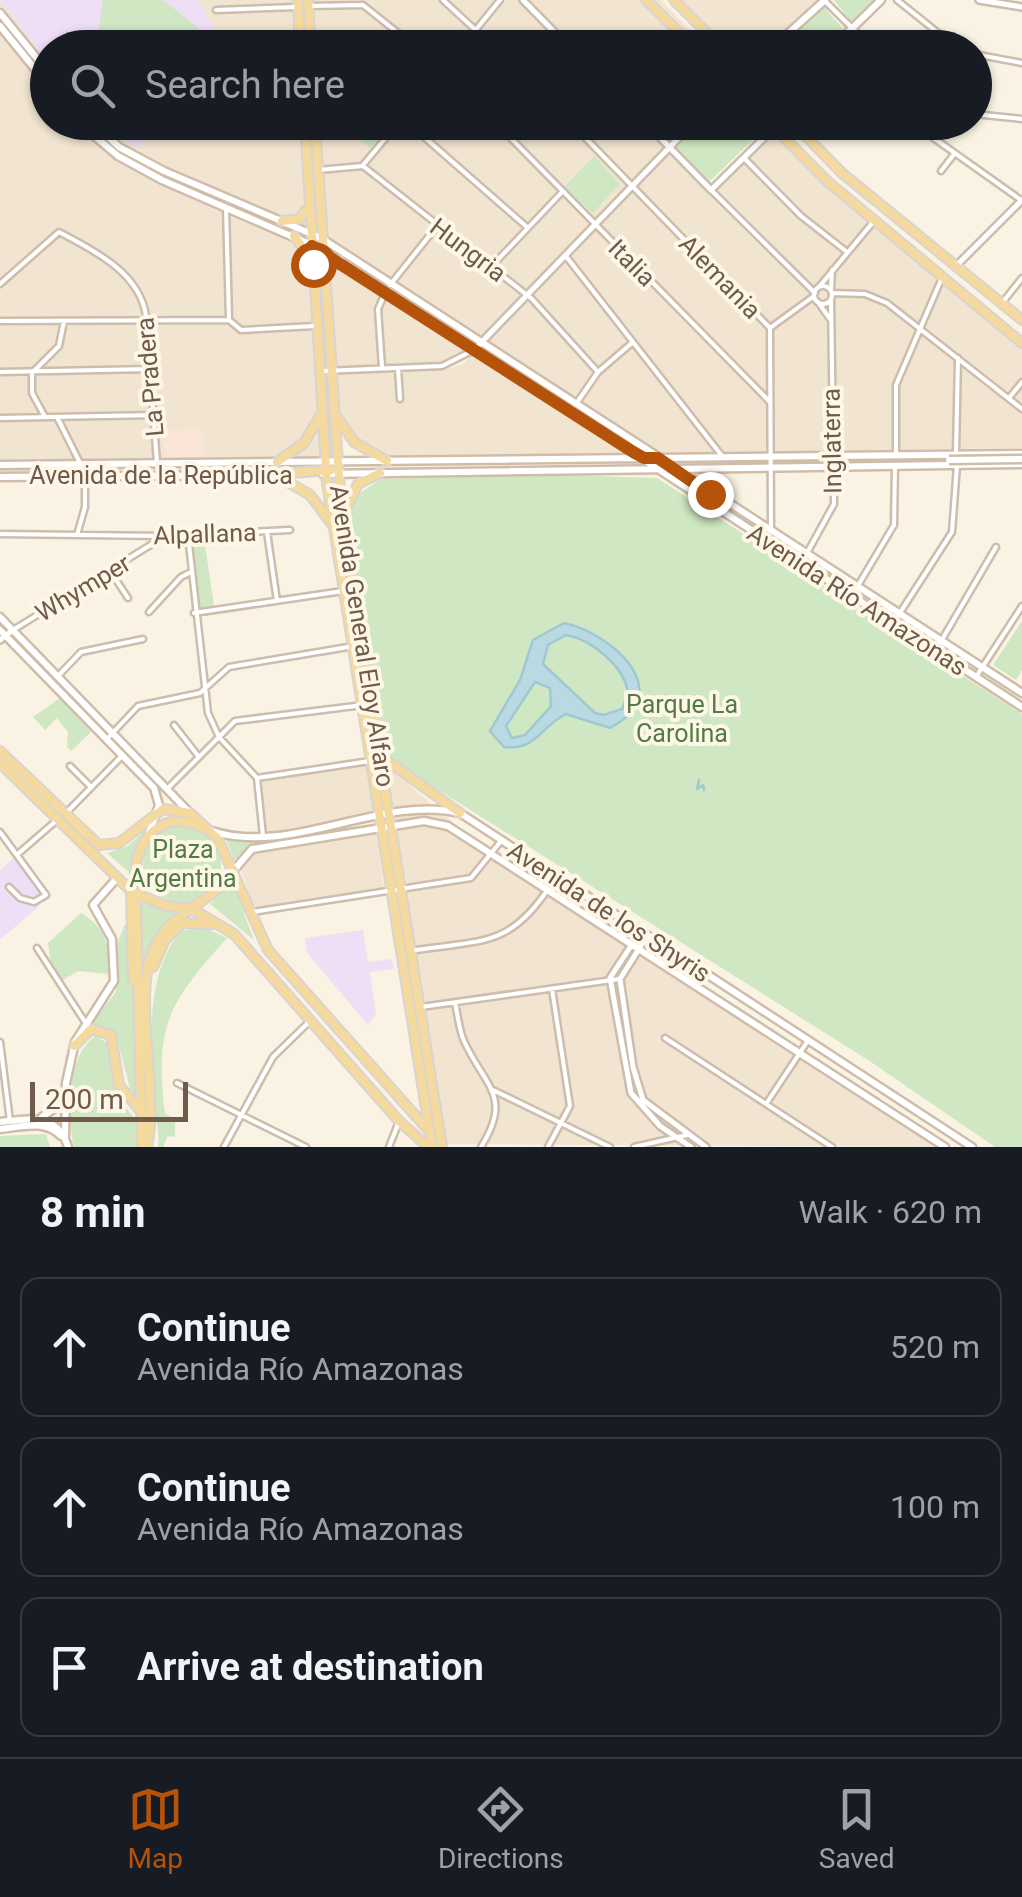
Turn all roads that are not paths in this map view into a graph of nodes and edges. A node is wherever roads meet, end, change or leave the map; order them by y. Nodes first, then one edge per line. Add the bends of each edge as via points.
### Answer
1 (443, 0) edge
2 (500, 0) edge
3 (522, 0) edge
4 (646, 0) edge
5 (674, 0) edge
6 (824, 0) edge
7 (881, 0) edge
8 (896, 0) edge
9 (980, 0) edge
10 (303, 3) edge
11 (1022, 8) edge
12 (216, 10) dead end
13 (0, 13) edge
14 (0, 26) edge
15 (476, 28) joint
16 (850, 29) joint
17 (301, 30) edge
18 (307, 30) edge
19 (394, 30) edge
20 (552, 30) edge
21 (677, 30) edge
22 (704, 30) edge
23 (792, 30) edge
24 (934, 30) edge
25 (30, 50) edge
26 (992, 57) edge
27 (30, 63) edge
28 (1022, 63) edge
29 (992, 116) edge
30 (1022, 119) edge
31 (99, 140) edge
32 (112, 140) edge
33 (306, 140) edge
34 (316, 140) edge
35 (384, 140) edge
36 (428, 140) edge
37 (512, 140) edge
38 (587, 140) edge
39 (662, 140) edge
40 (677, 140) edge
41 (759, 140) edge
42 (790, 140) edge
43 (810, 140) edge
44 (936, 140) edge
45 (670, 148) junction
46 (955, 154) junction
47 (744, 158) junction
48 (363, 166) junction
49 (318, 170) junction
50 (941, 170) dead end
51 (632, 186) junction
52 (711, 190) junction
53 (562, 192) junction
54 (1022, 200) edge
55 (309, 205) junction
56 (226, 208) junction
57 (282, 221) junction
58 (874, 221) junction
59 (594, 225) junction
60 (436, 226) junction
61 (528, 228) junction
62 (311, 233) junction
63 (294, 236) junction
64 (322, 238) junction
65 (312, 246) junction
66 (322, 250) junction
67 (847, 252) junction
68 (565, 255) junction
69 (338, 261) junction
70 (313, 264) junction
71 (956, 265) junction
72 (491, 267) junction
73 (832, 270) junction
74 (323, 274) junction
75 (942, 278) junction
76 (1022, 278) edge
77 (392, 283) junction
78 (0, 284) edge
79 (386, 292) junction
80 (831, 294) junction
81 (526, 295) junction
82 (816, 295) junction
83 (1002, 303) junction
84 (146, 320) junction
85 (229, 320) junction
86 (831, 320) junction
87 (1022, 320) edge
88 (0, 321) edge
89 (64, 321) junction
90 (316, 326) junction
91 (919, 326) junction
92 (770, 328) junction
93 (634, 340) junction
94 (483, 341) junction
95 (1022, 342) edge
96 (475, 349) junction
97 (958, 358) junction
98 (382, 368) junction
99 (398, 368) junction
100 (152, 369) junction
101 (329, 371) junction
102 (0, 372) edge
103 (318, 372) junction
104 (598, 372) junction
105 (32, 373) junction
106 (1022, 382) edge
107 (1009, 398) junction
108 (400, 399) dead end
109 (771, 402) junction
110 (576, 404) junction
111 (1022, 409) edge
112 (333, 410) junction
113 (322, 412) junction
114 (154, 415) junction
115 (56, 417) junction
116 (0, 418) edge
117 (46, 418) junction
118 (613, 439) junction
119 (1010, 454) junction
120 (832, 456) junction
121 (896, 456) junction
122 (771, 457) junction
123 (644, 458) junction
124 (658, 458) junction
125 (724, 458) junction
126 (611, 459) junction
127 (1022, 459) edge
128 (922, 460) junction
129 (952, 460) junction
130 (278, 462) junction
131 (386, 462) junction
132 (156, 463) junction
133 (80, 464) junction
134 (1008, 464) junction
135 (896, 465) junction
136 (0, 466) edge
137 (832, 466) junction
138 (330, 468) junction
139 (771, 468) junction
140 (706, 469) junction
141 (660, 470) junction
142 (675, 470) junction
143 (380, 473) junction
144 (264, 475) junction
145 (276, 475) junction
146 (85, 476) junction
147 (0, 477) edge
148 (710, 494) junction
149 (338, 524) junction
150 (290, 530) dead end
151 (267, 532) junction
152 (771, 532) junction
153 (0, 534) edge
154 (188, 534) junction
155 (77, 535) junction
156 (165, 536) junction
157 (996, 547) dead end
158 (806, 554) junction
159 (111, 572) junction
160 (191, 572) junction
161 (857, 587) junction
162 (354, 588) junction
163 (343, 590) junction
164 (852, 595) junction
165 (128, 598) dead end
166 (276, 601) junction
167 (1022, 606) edge
168 (149, 612) dead end
169 (194, 613) junction
170 (899, 614) junction
171 (0, 616) edge
172 (894, 622) junction
173 (13, 630) junction
174 (2, 635) edge
175 (144, 640) dead end
176 (941, 641) junction
177 (363, 645) junction
178 (352, 647) junction
179 (936, 650) junction
180 (982, 668) junction
181 (58, 676) junction
182 (976, 677) junction
183 (204, 689) junction
184 (1021, 700) edge
185 (372, 703) junction
186 (362, 705) junction
187 (174, 725) dead end
188 (113, 733) junction
189 (219, 737) junction
190 (106, 740) junction
191 (0, 751) edge
192 (125, 753) junction
193 (382, 757) junction
194 (199, 758) junction
195 (370, 760) junction
196 (0, 764) edge
197 (70, 766) dead end
198 (256, 778) junction
199 (91, 787) junction
200 (167, 789) junction
201 (158, 811) junction
202 (190, 812) junction
203 (460, 813) junction
204 (62, 817) junction
205 (385, 817) junction
206 (387, 829) junction
207 (211, 831) junction
208 (0, 832) edge
209 (148, 835) junction
210 (263, 836) junction
211 (501, 840) junction
212 (494, 852) junction
213 (18, 853) junction
214 (234, 870) junction
215 (135, 874) tunnel mouth
216 (556, 876) junction
217 (117, 878) junction
218 (10, 887) dead end
219 (396, 890) junction
220 (548, 890) junction
221 (134, 896) junction
222 (192, 909) junction
223 (250, 912) junction
224 (227, 929) junction
225 (643, 934) junction
226 (37, 948) dead end
227 (634, 948) junction
228 (411, 950) junction
229 (400, 952) junction
230 (610, 978) junction
231 (620, 979) junction
232 (143, 985) junction
233 (552, 989) junction
234 (455, 1003) junction
235 (144, 1006) junction
236 (421, 1007) junction
237 (311, 1020) junction
238 (85, 1022) junction
239 (665, 1038) dead end
240 (0, 1042) edge
241 (808, 1042) junction
242 (74, 1046) junction
243 (798, 1055) junction
244 (177, 1083) dead end
245 (494, 1090) junction
246 (423, 1093) junction
247 (66, 1103) junction
248 (766, 1104) junction
249 (414, 1109) junction
250 (242, 1114) junction
251 (147, 1119) junction
252 (10, 1121) junction
253 (38, 1121) junction
254 (51, 1121) junction
255 (399, 1121) junction
256 (562, 1124) junction
257 (0, 1126) edge
258 (410, 1130) junction
259 (428, 1130) junction
260 (688, 1134) junction
261 (396, 1135) junction
262 (65, 1137) junction
263 (680, 1140) junction
264 (957, 1141) edge
265 (438, 1146) edge
266 (66, 1147) edge
267 (145, 1147) edge
268 (224, 1147) edge
269 (306, 1147) edge
270 (389, 1147) edge
271 (481, 1147) edge
272 (548, 1147) edge
273 (610, 1147) edge
274 (634, 1147) edge
275 (691, 1147) edge
276 (706, 1147) edge
277 (832, 1147) edge
278 (946, 1147) edge
279 (972, 1147) edge

1 - 15 street
2 - 15 street
3 - 20 street
4 - 21 main road
5 - 22 main road
6 - 16 street
6 - 23 main road
7 - 16 main road
8 - 24 street
9 - 11 street
10 - 12 street
10 - 17 main road
10 - 18 main road
10 - 19 street via 363,5
13 - 25 main road
14 - 27 main road
26 - 28 street
29 - 30 street
31 - 56 main road, Avenida Río Amazonas via 118,156
32 - 57 main road, Avenida Río Amazonas via 164,171
33 - 55 main road, Avenida General Eloy Alfaro
34 - 49 main road, Avenida General Eloy Alfaro
35 - 48 street
36 - 61 street
37 - 53 street, Italia
38 - 51 street, Alemania
39 - 45 street
40 - 45 street
41 - 47 street
42 - 58 main road
43 - 71 main road
44 - 46 street
45 - 51 street
45 - 52 street
46 - 50 street
46 - 54 street
47 - 52 street
47 - 67 street
48 - 49 street
48 - 60 street, Hungria
49 - 64 main road, Avenida General Eloy Alfaro
51 - 59 street
51 - 92 street, Alemania
52 - 82 street
53 - 59 street, Italia
53 - 61 street
54 - 71 street
55 - 57 main road via 299,219
55 - 62 main road, Avenida General Eloy Alfaro
56 - 63 main road, Avenida Río Amazonas
56 - 85 street
57 - 62 main road, Avenida Río Amazonas
58 - 67 street
58 - 75 main road
59 - 68 street
59 - 109 street, Italia
60 - 72 street, Hungria
60 - 77 street
61 - 72 street
62 - 64 main road, Avenida Río Amazonas
62 - 65 main road, Avenida General Eloy Alfaro
63 - 65 main road, Avenida Río Amazonas
63 - 70 main road
64 - 66 main road, Avenida General Eloy Alfaro
64 - 77 main road, Avenida Río Amazonas
65 - 66 main road, Avenida Río Amazonas
65 - 70 main road, Avenida General Eloy Alfaro
66 - 69 main road, Avenida Río Amazonas
66 - 74 main road, Avenida General Eloy Alfaro
67 - 73 street
68 - 81 street
68 - 93 street
69 - 74 main road
69 - 79 main road, Avenida Río Amazonas
70 - 90 main road, Avenida General Eloy Alfaro
71 - 83 main road
72 - 81 street, Hungria
73 - 80 street, Inglaterra
73 - 82 street
74 - 101 main road, Avenida General Eloy Alfaro
75 - 91 street
75 - 95 main road
76 - 83 street
77 - 79 street
77 - 94 main road, Avenida Río Amazonas
78 - 84 street, La Pradera via 59,232 133,281
79 - 96 main road, Avenida Río Amazonas
79 - 98 street via 378,309
80 - 82 street
80 - 82 street
80 - 86 street, Inglaterra
80 - 91 street via 865,294
81 - 94 street
81 - 104 street, Hungria
82 - 86 street
82 - 92 street
83 - 87 main road
84 - 85 street
84 - 89 street
84 - 100 street, La Pradera
85 - 90 street via 242,330
86 - 120 street, Inglaterra
88 - 89 street
89 - 105 street via 59,346
90 - 103 main road, Avenida General Eloy Alfaro
91 - 97 street
91 - 121 street via 896,385
92 - 109 street, Alemania
93 - 104 street
93 - 125 street
94 - 96 street
94 - 110 main road, Avenida Río Amazonas
96 - 99 street via 450,365
96 - 118 main road, Avenida Río Amazonas
97 - 107 street
97 - 129 street
98 - 99 street
98 - 101 street
99 - 108 street
100 - 105 street
100 - 114 street, La Pradera
101 - 103 street
101 - 112 main road, Avenida General Eloy Alfaro
102 - 105 street
103 - 113 main road, Avenida General Eloy Alfaro
104 - 110 street
105 - 117 street via 32,393
106 - 107 street
107 - 111 street
109 - 122 street, Alemania
110 - 124 main road, Avenida Río Amazonas
112 - 131 main road via 354,442
112 - 138 main road, Avenida General Eloy Alfaro
113 - 130 main road via 304,443
113 - 138 main road, Avenida General Eloy Alfaro
114 - 115 street
114 - 132 street, La Pradera
115 - 117 street
115 - 133 street
116 - 117 street
118 - 123 main road, Avenida Río Amazonas
118 - 126 main road via 618,450
119 - 127 main road, Avenida de la República
119 - 129 main road, Avenida de la República
119 - 134 main road via 1014,461
120 - 121 main road, Avenida de la República
120 - 122 main road, Avenida de la República
120 - 137 street, Inglaterra
121 - 128 main road, Avenida de la República
122 - 125 main road, Avenida de la República
122 - 139 street, Alemania
123 - 124 main road, Avenida de la República
123 - 126 main road, Avenida de la República
123 - 141 main road, Avenida Río Amazonas
124 - 125 main road, Avenida de la República
124 - 142 main road, Avenida Río Amazonas
126 - 131 main road, Avenida de la República
127 - 129 main road, Avenida de la República, bridge
127 - 134 main road, Avenida de la República
128 - 129 main road, Avenida de la República
128 - 135 main road, Avenida de la República
129 - 134 main road, Avenida de la República
129 - 170 street via 952,532
130 - 132 main road, Avenida de la República
130 - 138 main road, Avenida de la República
131 - 138 main road, Avenida de la República
132 - 133 main road, Avenida de la República
133 - 136 main road, Avenida de la República
135 - 137 main road, Avenida de la República
135 - 161 street via 894,524
137 - 139 main road, Avenida de la República
137 - 158 street, Inglaterra via 834,504
138 - 143 main road, Avenida de la República
138 - 144 main road
138 - 145 main road, Avenida de la República
138 - 149 main road, Avenida General Eloy Alfaro
139 - 140 main road, Avenida de la República
139 - 152 street, Alemania
140 - 142 main road, Avenida de la República
140 - 148 main road via 700,482
141 - 142 main road, Avenida de la República
141 - 143 main road, Avenida de la República
141 - 164 main road, Avenida Río Amazonas
142 - 148 main road, Avenida Río Amazonas
143 - 149 main road via 358,484
144 - 145 main road, Avenida de la República
144 - 146 main road, Avenida de la República
145 - 149 main road
146 - 147 main road, Avenida de la República
146 - 155 street
148 - 152 main road, Avenida Río Amazonas
149 - 162 main road, Avenida General Eloy Alfaro
149 - 163 main road, Avenida General Eloy Alfaro
150 - 151 street, Alpallana
151 - 154 street, Alpallana
151 - 166 street
152 - 158 main road, Avenida Río Amazonas
153 - 155 street, Alpallana
154 - 156 street, Alpallana
154 - 160 street
155 - 156 street, Alpallana
156 - 159 street, Whymper
157 - 176 street
158 - 161 main road, Avenida Río Amazonas
159 - 165 street
159 - 173 street, Whymper
160 - 168 street
160 - 169 street
161 - 164 street
161 - 170 main road, Avenida Río Amazonas
162 - 163 street
162 - 177 main road, Avenida General Eloy Alfaro
163 - 166 street
163 - 178 main road, Avenida General Eloy Alfaro
164 - 172 main road, Avenida Río Amazonas
166 - 169 street
167 - 180 street
169 - 183 street
170 - 172 street
170 - 176 main road, Avenida Río Amazonas
171 - 173 main road
172 - 179 main road, Avenida Río Amazonas
173 - 174 street, Whymper
173 - 181 main road
174 - 190 main road
175 - 181 street via 82,652
176 - 179 street
176 - 180 main road, Avenida Río Amazonas
177 - 178 street
177 - 185 main road, Avenida General Eloy Alfaro
178 - 183 street via 229,667
178 - 186 main road, Avenida General Eloy Alfaro
179 - 182 main road, Avenida Río Amazonas
180 - 182 street
180 - 184 main road, Avenida Río Amazonas
181 - 188 main road
182 - 184 main road, Avenida Río Amazonas
183 - 188 street via 138,706
183 - 189 street
185 - 186 street
185 - 193 main road, Avenida General Eloy Alfaro
186 - 189 street via 235,722
186 - 195 main road, Avenida General Eloy Alfaro
187 - 194 street
188 - 190 street
188 - 192 main road
189 - 194 street
189 - 198 street
190 - 192 main road
191 - 204 main road
192 - 199 street
192 - 200 main road
192 - 201 main road via 156,791
193 - 203 main road
193 - 205 main road, Avenida General Eloy Alfaro
194 - 200 street
195 - 198 street
195 - 205 main road, Avenida General Eloy Alfaro
196 - 204 main road
197 - 199 street
198 - 210 street
199 - 204 street
200 - 202 main road
201 - 202 main road
201 - 204 main road via 110,846
201 - 209 main road
202 - 207 main road
203 - 205 main road via 438,808
203 - 211 main road, Avenida de los Shyris
204 - 213 street
204 - 217 main road
205 - 206 main road, Avenida General Eloy Alfaro
205 - 210 main road
206 - 212 main road, Avenida de los Shyris via 437,822
206 - 214 main road, Avenida de los Shyris via 252,849
206 - 219 main road, Avenida General Eloy Alfaro
207 - 209 main road via 173,820
207 - 210 main road
207 - 214 main road
208 - 213 street
209 - 215 main road
211 - 212 street
211 - 216 main road, Avenida de los Shyris
212 - 219 street via 471,878
212 - 220 main road, Avenida de los Shyris
213 - 218 street via 46,895 34,902
214 - 222 main road via 213,897
214 - 223 main road
216 - 220 street
216 - 225 main road, Avenida de los Shyris
217 - 221 main road
217 - 238 main road via 92,905 112,939 114,981
219 - 223 street
219 - 228 main road, Avenida General Eloy Alfaro
219 - 229 main road, Avenida General Eloy Alfaro
220 - 227 main road, Avenida de los Shyris
220 - 228 street via 506,935
221 - 222 main road
221 - 232 main road via 133,980
222 - 224 main road
222 - 232 main road via 157,942
223 - 249 main road via 282,970 401,1103
224 - 235 main road via 190,920 174,930 154,963
224 - 237 main road
225 - 227 street
225 - 241 main road, Avenida de los Shyris
226 - 238 street
227 - 230 street
227 - 231 street
227 - 243 main road, Avenida de los Shyris
228 - 229 street
228 - 236 main road, Avenida General Eloy Alfaro
229 - 246 main road, Avenida General Eloy Alfaro
230 - 231 street
230 - 233 street
230 - 263 street via 631,1094
231 - 260 street via 638,1088
232 - 235 main road
233 - 234 street
233 - 256 street via 570,1106
234 - 236 street
234 - 245 street via 464,1041
235 - 251 main road
236 - 265 main road, Avenida General Eloy Alfaro
237 - 250 street via 275,1054
237 - 255 main road
238 - 242 main road
239 - 248 street
240 - 252 street
241 - 243 street
241 - 264 main road, Avenida de los Shyris
242 - 247 main road
242 - 251 main road via 92,1029 111,1035 119,1084
243 - 248 street
243 - 278 main road, Avenida de los Shyris
244 - 250 street
245 - 256 street
245 - 271 street via 496,1118
246 - 249 main road
246 - 259 main road, Avenida General Eloy Alfaro
247 - 253 main road
247 - 254 main road
247 - 262 main road
248 - 277 street
249 - 255 main road
249 - 259 main road
250 - 268 street
250 - 269 street
251 - 267 main road
252 - 253 main road
252 - 257 main road
253 - 254 main road
253 - 257 main road
253 - 266 main road via 56,1130
254 - 262 main road
255 - 258 main road
255 - 261 street
256 - 272 street
256 - 273 street
258 - 261 street
258 - 265 main road
259 - 265 main road
260 - 263 street
260 - 276 street
261 - 270 street
262 - 266 main road
263 - 274 street
263 - 275 street
264 - 278 main road
264 - 279 main road, Avenida de los Shyris

